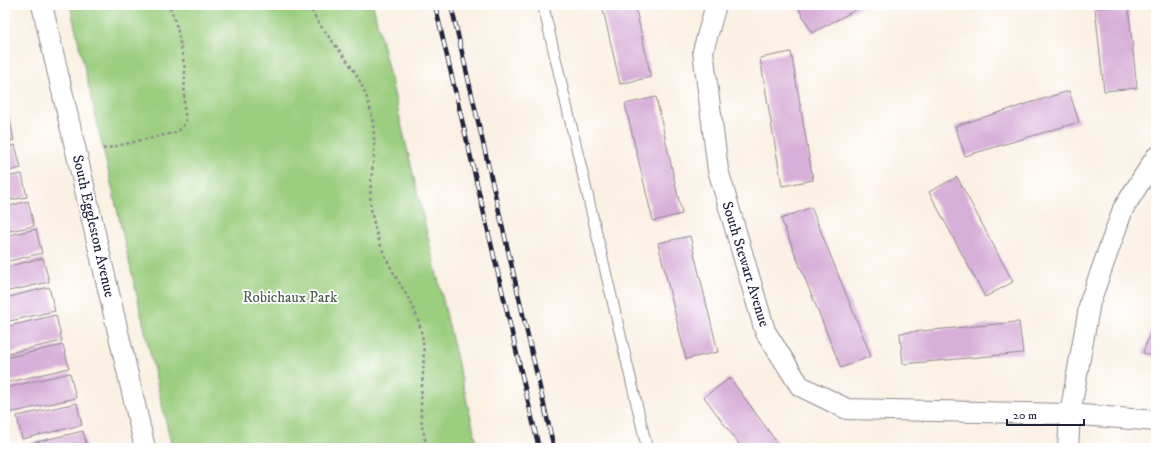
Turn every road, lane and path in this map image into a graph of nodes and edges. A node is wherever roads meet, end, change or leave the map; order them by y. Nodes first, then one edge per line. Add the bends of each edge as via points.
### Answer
1 (42, 5) edge
2 (169, 5) edge
3 (309, 5) edge
4 (543, 5) edge
5 (716, 5) edge
6 (104, 149) dead end
7 (1156, 157) edge
8 (1070, 414) junction
9 (1156, 421) edge
10 (145, 448) edge
11 (428, 448) edge
12 (647, 448) edge
13 (1068, 448) edge

1 - 10 street, South Eggleston Avenue
2 - 6 path via 177,27 185,69 186,122 178,132
3 - 11 path via 327,36 354,70 371,109 374,130 370,194 373,222 390,266 411,301 422,332 424,360 420,408
4 - 12 lane
5 - 8 street, South Stewart Avenue via 703,52 718,170 765,331 800,386 847,409
7 - 8 street via 1123,209 1090,302
8 - 9 street, South Stewart Avenue
8 - 13 street

